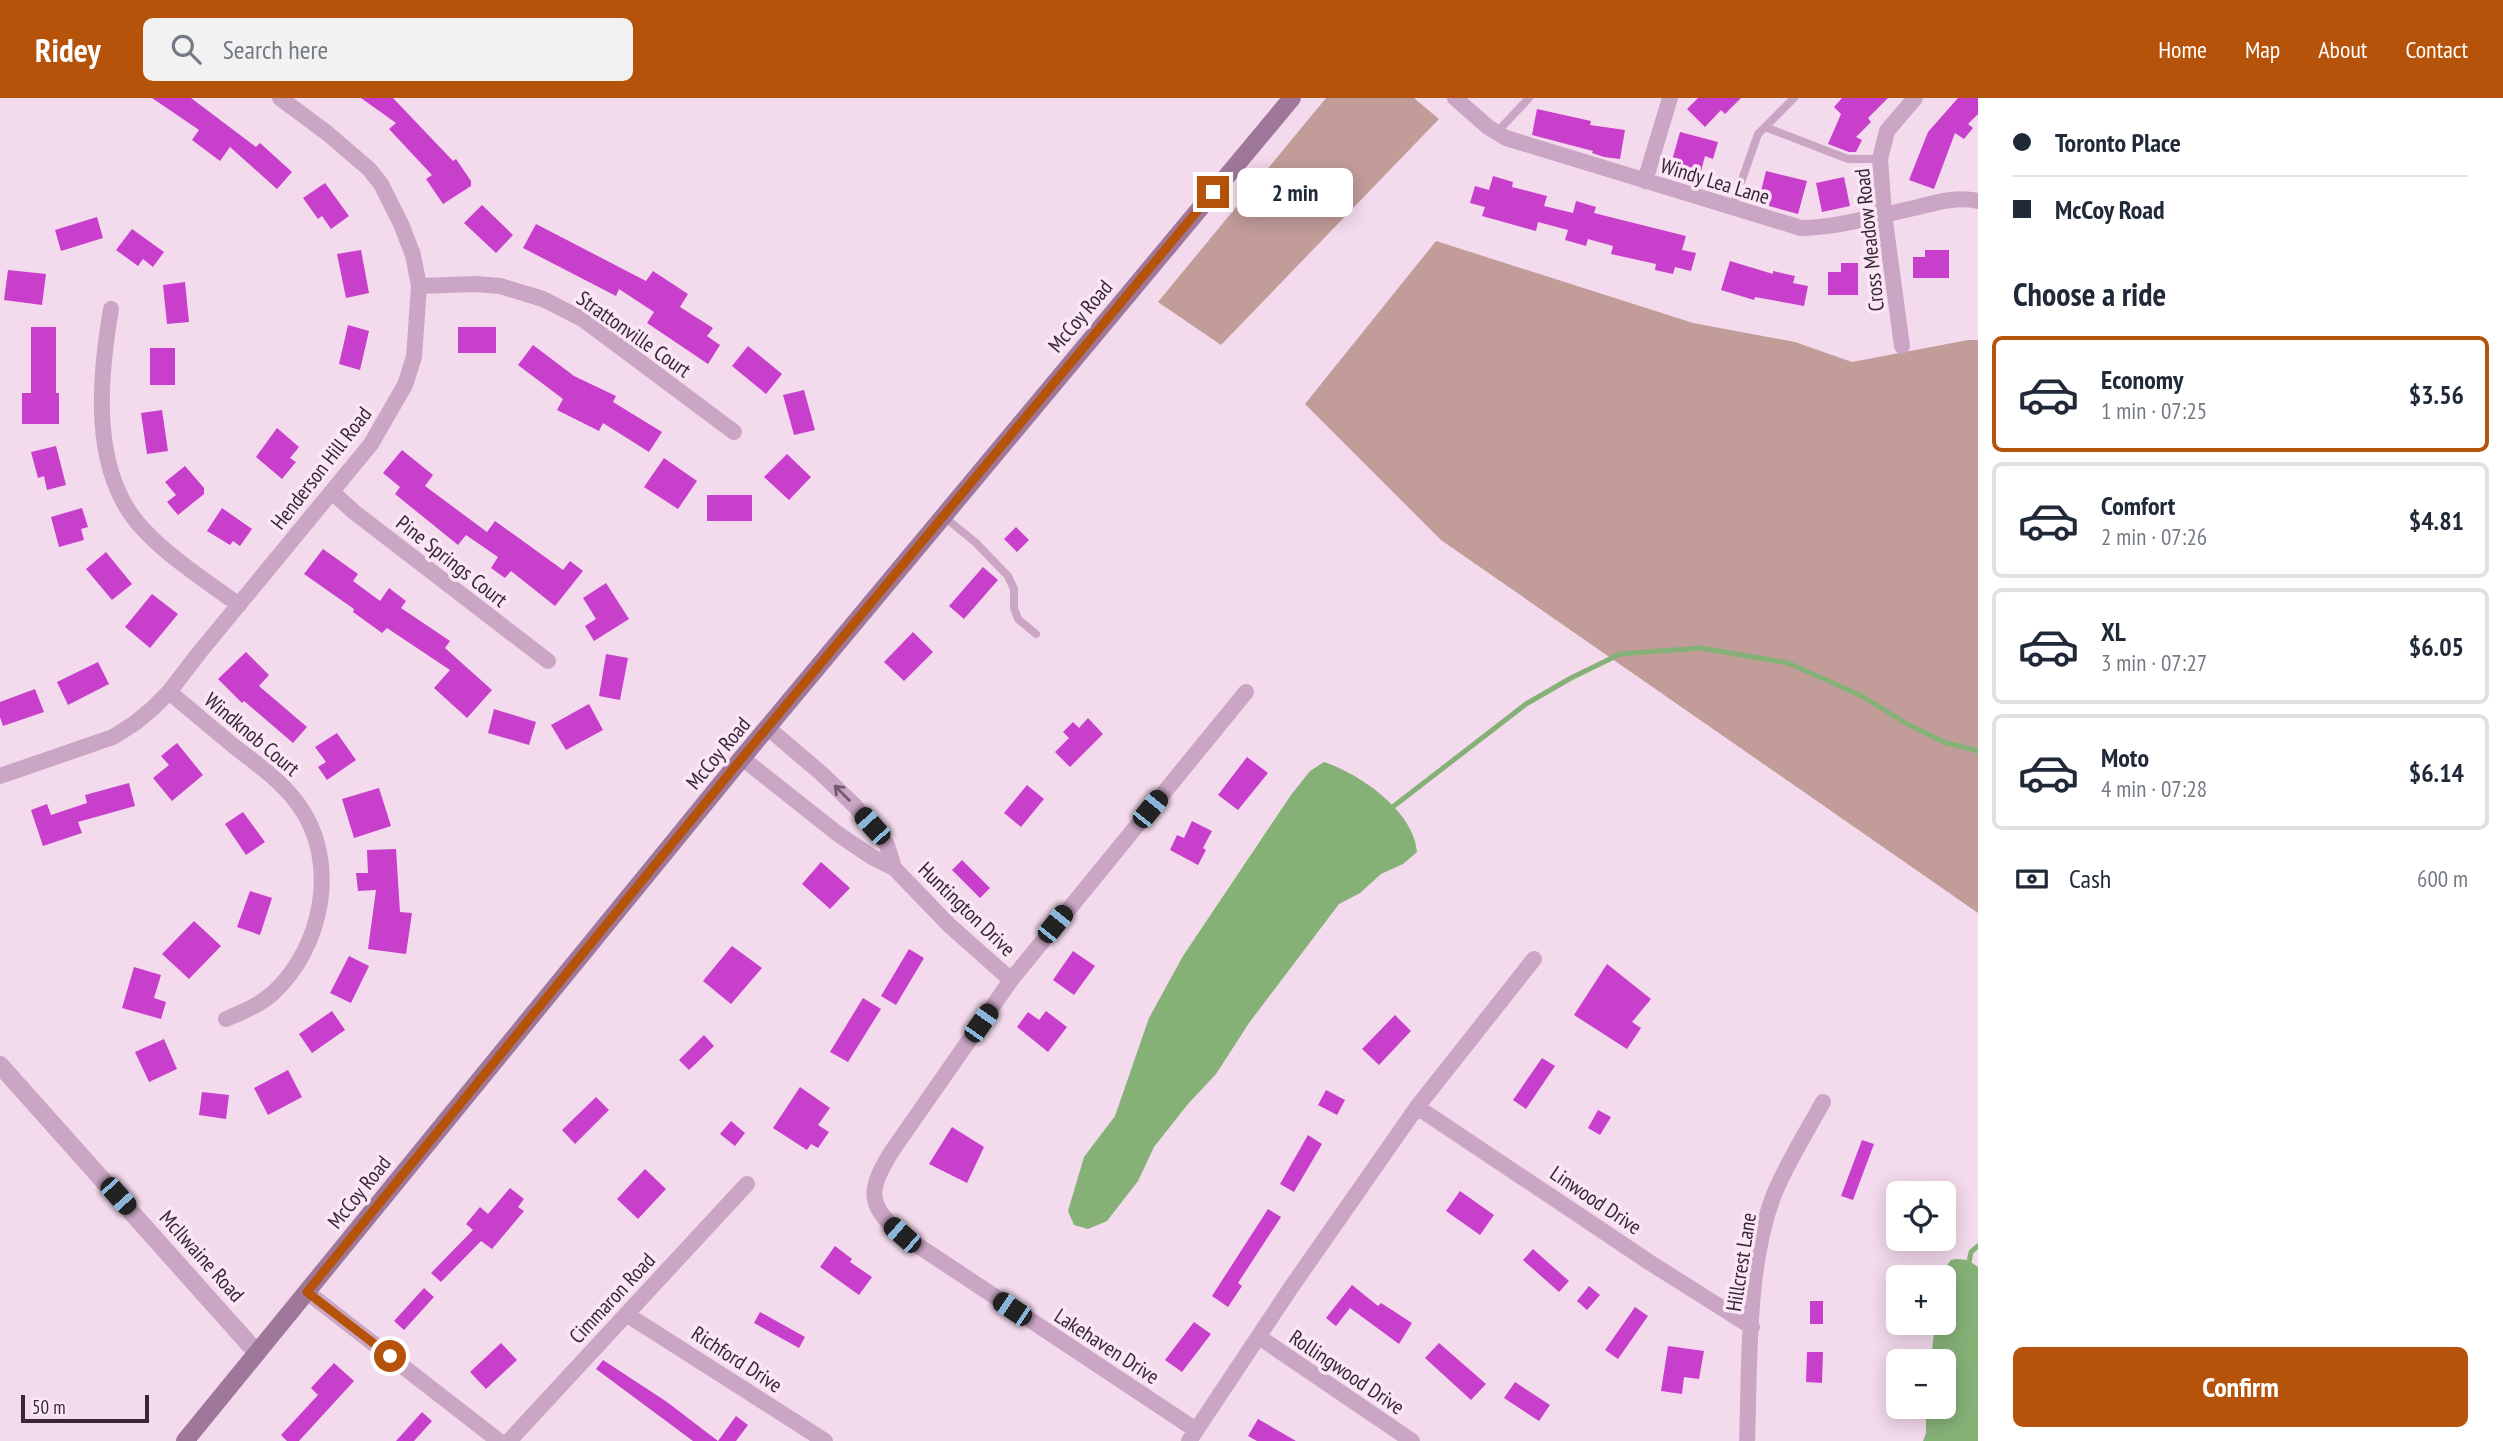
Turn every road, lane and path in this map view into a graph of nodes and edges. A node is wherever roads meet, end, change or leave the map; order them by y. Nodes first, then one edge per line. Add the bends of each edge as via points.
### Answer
1 (280, 98) edge
2 (1292, 98) edge
3 (1455, 98) edge
4 (1530, 98) edge
5 (1670, 98) edge
6 (1794, 98) edge
7 (1915, 98) edge
8 (1765, 127) junction
9 (1497, 132) junction
10 (1880, 159) junction
11 (1646, 181) junction
12 (1977, 198) edge
13 (1732, 208) junction
14 (1884, 215) junction
15 (419, 286) junction
16 (111, 309) dead end
17 (1902, 345) dead end
18 (734, 432) dead end
19 (332, 492) junction
20 (943, 516) junction
21 (239, 605) junction
22 (1036, 634) dead end
23 (548, 661) dead end
24 (169, 692) junction
25 (1246, 692) dead end
26 (768, 728) junction
27 (742, 758) junction
28 (0, 776) edge
29 (894, 868) junction
30 (1534, 959) dead end
31 (1011, 980) junction
32 (226, 1019) dead end
33 (0, 1065) edge
34 (1823, 1102) dead end
35 (1417, 1107) junction
36 (747, 1184) dead end
37 (307, 1292) junction
38 (626, 1314) junction
39 (1752, 1327) junction
40 (1259, 1337) junction
41 (257, 1353) junction
42 (1192, 1435) edge
43 (184, 1441) edge
44 (499, 1441) edge
45 (509, 1441) edge
46 (825, 1441) edge
47 (1412, 1441) edge
48 (1746, 1441) edge

1 - 15 street, Henderson Hill Road via 351,152 381,184 409,244
2 - 20 main road, McCoy Road
3 - 9 street, Windy Lea Lane
4 - 9 lane
5 - 11 street
6 - 8 lane
7 - 10 street, Cross Meadow Road via 1887,131
8 - 10 lane via 1849,159
8 - 13 lane via 1751,149
9 - 11 street, Windy Lea Lane
10 - 14 street, Cross Meadow Road
11 - 13 street, Windy Lea Lane
12 - 14 street, Windy Lea Lane
13 - 14 street, Windy Lea Lane via 1801,228
14 - 17 street, Cross Meadow Road
15 - 18 street, Strattonville Court via 500,286 543,299 584,320
15 - 19 street, Henderson Hill Road via 414,357 405,385 371,444
16 - 21 street via 103,368 104,427 115,482 142,528
19 - 21 street, Henderson Hill Road
19 - 23 street, Pine Springs Court
20 - 22 lane via 1007,576 1014,589 1018,619
20 - 26 main road, McCoy Road
21 - 24 street, Henderson Hill Road
24 - 28 street, Henderson Hill Road via 113,737
24 - 32 street, Windknob Court via 288,792 316,841 320,907 300,961 270,996
25 - 31 street, Lakehaven Drive
26 - 27 main road, McCoy Road
29 -> 26 street, Huntington Drive via 887,845 855,806
27 - 29 street, Huntington Drive via 838,834
27 - 37 main road, McCoy Road
29 - 31 street, Huntington Drive
30 - 35 street, Lakehaven Drive
31 - 42 street, Lakehaven Drive via 881,1170 875,1184 877,1209 902,1235
33 - 41 street, McIlwaine Road
34 - 39 street, Hillcrest Lane via 1775,1192 1754,1284
35 - 39 street, Linwood Drive
35 - 40 street, Lakehaven Drive
36 - 38 street, Cimmaron Road
37 - 41 main road, McCoy Road
37 - 44 street
38 - 45 street, Cimmaron Road
38 - 46 street, Richford Drive
39 - 48 street, Hillcrest Lane
40 - 42 street, Lakehaven Drive
40 - 47 street, Rollingwood Drive
41 - 43 main road, McCoy Road

